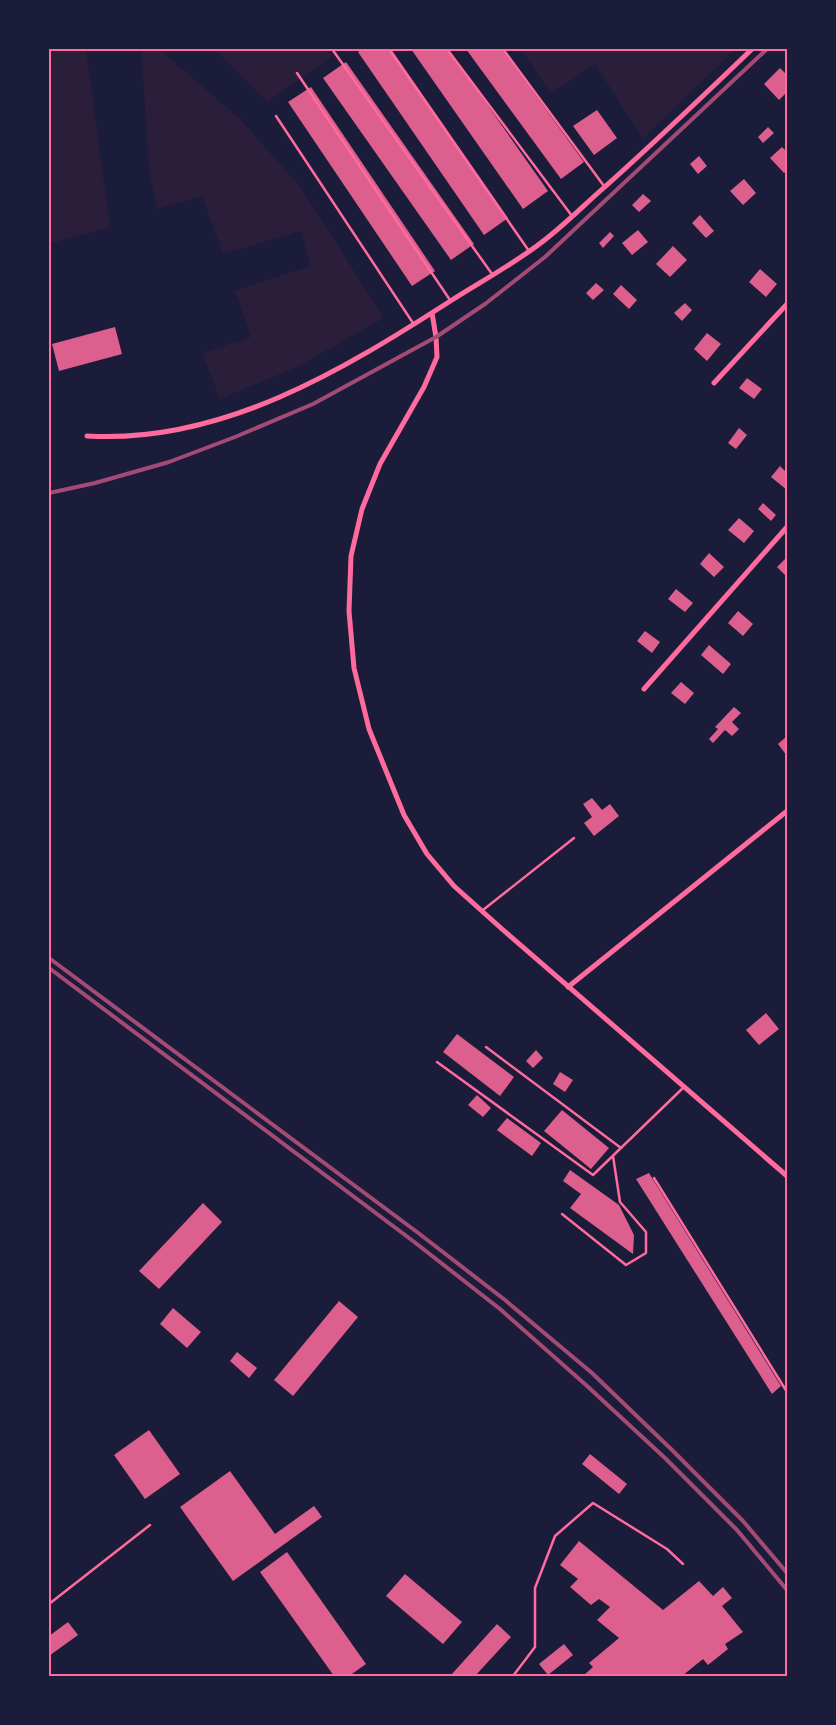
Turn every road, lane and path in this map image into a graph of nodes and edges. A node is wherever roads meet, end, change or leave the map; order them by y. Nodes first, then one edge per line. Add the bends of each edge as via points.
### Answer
1 (332, 49) edge
2 (390, 49) edge
3 (447, 49) edge
4 (503, 49) edge
5 (752, 49) edge
6 (297, 73) dead end
7 (276, 116) dead end
8 (604, 187) junction
9 (572, 216) junction
10 (529, 251) junction
11 (492, 274) junction
12 (451, 301) junction
13 (787, 304) edge
14 (432, 313) junction
15 (414, 324) junction
16 (714, 383) dead end
17 (88, 436) dead end
18 (787, 527) edge
19 (644, 689) dead end
20 (787, 811) edge
21 (574, 838) dead end
22 (482, 911) junction
23 (568, 987) junction
24 (486, 1047) dead end
25 (437, 1062) dead end
26 (684, 1087) junction
27 (621, 1148) junction
28 (613, 1156) junction
29 (787, 1176) edge
30 (654, 1178) dead end
31 (562, 1214) dead end
32 (787, 1392) edge
33 (150, 1525) dead end
34 (683, 1564) dead end
35 (49, 1604) edge
36 (513, 1676) edge

1 - 11 lane
2 - 10 lane
3 - 9 lane
4 - 8 lane
5 - 8 street
6 - 12 lane
7 - 15 lane
8 - 9 street
9 - 10 street
10 - 11 street
11 - 12 street
12 - 14 street
13 - 16 street
14 - 15 street
14 - 22 street via 437,357 424,387 380,464 360,518 351,556 349,611 354,668 369,729 404,815 427,854 454,886
15 - 17 street via 312,382 250,410 196,426 147,435
18 - 19 street
20 - 23 street
21 - 22 lane
22 - 23 street
23 - 26 street
24 - 27 lane
25 - 28 lane via 593,1175
26 - 27 lane
26 - 29 street
27 - 28 lane
28 - 31 lane via 620,1202 646,1232 646,1253 626,1264
30 - 32 lane
33 - 35 lane
34 - 36 lane via 667,1549 593,1504 555,1536 536,1588 534,1647

